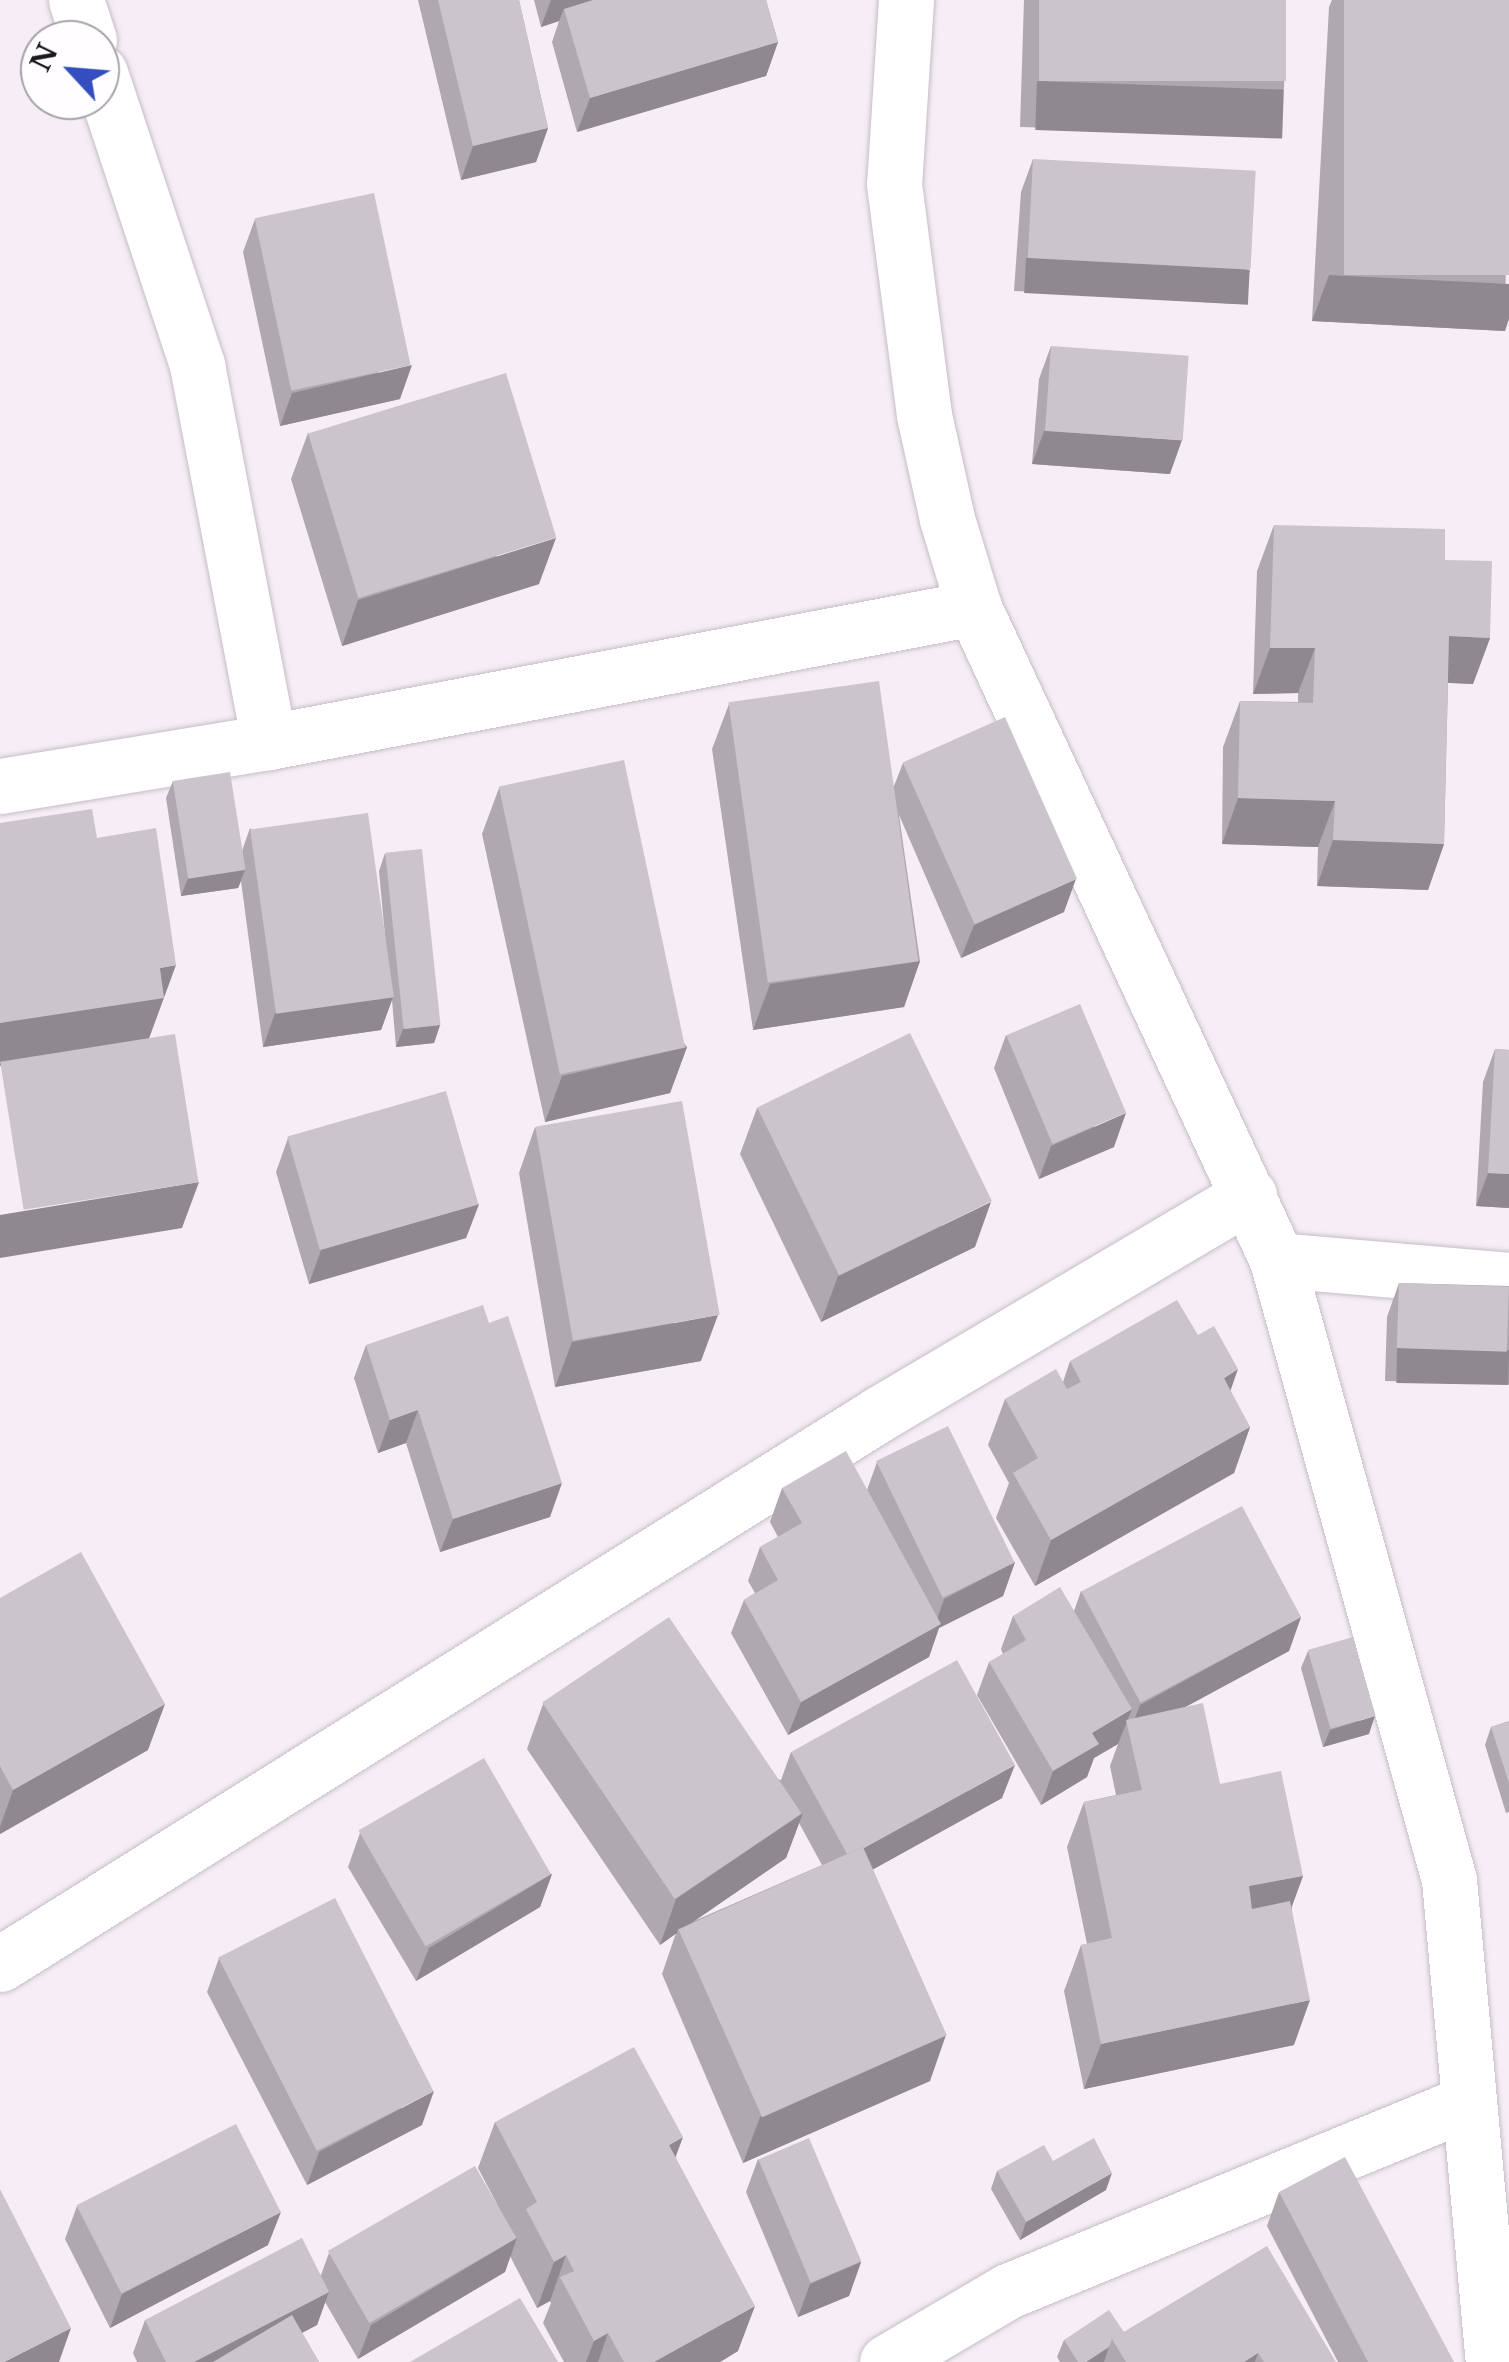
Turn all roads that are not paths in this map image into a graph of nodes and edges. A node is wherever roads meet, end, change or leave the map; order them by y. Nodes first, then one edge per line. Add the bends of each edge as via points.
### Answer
1 (906, 0) edge
2 (115, 120) edge
3 (974, 608) junction
4 (270, 742) junction
5 (0, 786) edge
6 (1249, 1195) junction
7 (1277, 1260) junction
8 (1509, 1280) edge
9 (0, 1964) edge
10 (1466, 2102) junction
11 (887, 2362) edge
12 (1493, 2362) edge

1 - 3 street via 894,184 924,414
2 - 4 street via 197,365
3 - 4 street
3 - 6 street
4 - 5 street
6 - 7 street
6 - 9 street via 879,1414
7 - 8 street
7 - 10 street via 1449,1880
10 - 11 street via 1008,2291
10 - 12 street

